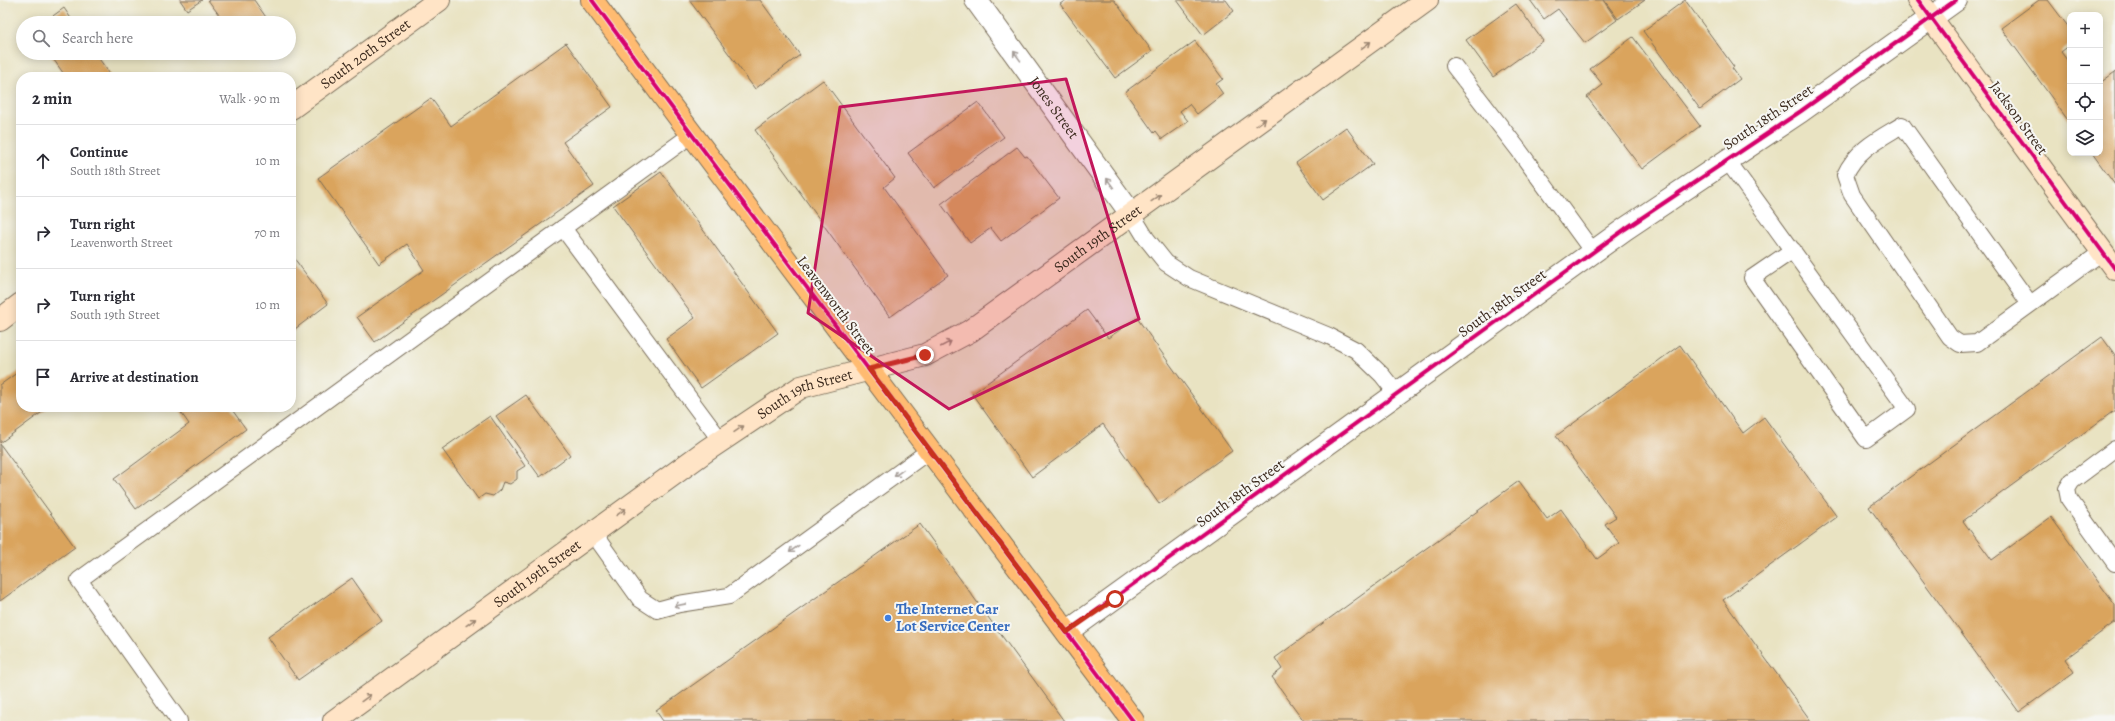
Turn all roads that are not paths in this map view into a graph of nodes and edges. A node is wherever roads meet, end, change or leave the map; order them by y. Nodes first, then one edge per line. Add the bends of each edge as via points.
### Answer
1 (439, 0) edge
2 (592, 0) edge
3 (976, 0) edge
4 (1427, 0) edge
5 (1918, 0) edge
6 (1956, 0) edge
7 (1931, 18) junction
8 (1454, 66) dead end
9 (296, 104) edge
10 (691, 135) junction
11 (1727, 160) junction
12 (1132, 215) junction
13 (563, 228) junction
14 (1793, 250) junction
15 (1593, 252) junction
16 (2109, 261) edge
17 (2030, 304) junction
18 (16, 308) edge
19 (0, 320) edge
20 (869, 369) junction
21 (1397, 394) junction
22 (721, 441) junction
23 (2115, 449) edge
24 (930, 450) junction
25 (593, 533) junction
26 (2113, 556) edge
27 (1067, 632) junction
28 (179, 721) edge
29 (334, 721) edge
30 (1133, 721) edge

1 - 9 street, South 20th Street
2 - 10 main road, Leavenworth Street
12 -> 3 street, Jones Street
12 -> 4 street, South 19th Street
5 - 7 street, Jackson Street
6 - 7 street, South 18th Street
7 - 11 street, South 18th Street via 1801,111
7 - 16 street, Jackson Street
8 - 15 lane
10 - 13 lane
10 - 20 main road, Leavenworth Street
11 - 14 lane
11 - 15 street, South 18th Street
20 -> 12 street, South 19th Street via 925,355 970,331
12 - 21 lane via 1166,263 1189,278 1329,336 1356,350
13 - 22 lane
13 - 28 lane via 79,580
14 - 14 lane via 1907,409 1866,439 1752,278
15 - 21 street, South 18th Street
16 - 17 lane
17 - 17 lane via 1977,343 1960,344 1950,337 1852,195 1844,174 1851,161 1870,145 1902,125
18 - 19 street
22 -> 20 street, South 19th Street via 801,388
20 - 24 main road, Leavenworth Street
21 - 27 street, South 18th Street
25 -> 22 street, South 19th Street
23 - 26 lane via 2072,481 2067,489 2069,499
24 -> 25 lane via 729,596 657,610 640,599
24 - 27 main road, Leavenworth Street
29 -> 25 street, South 19th Street
27 - 30 main road, Leavenworth Street

